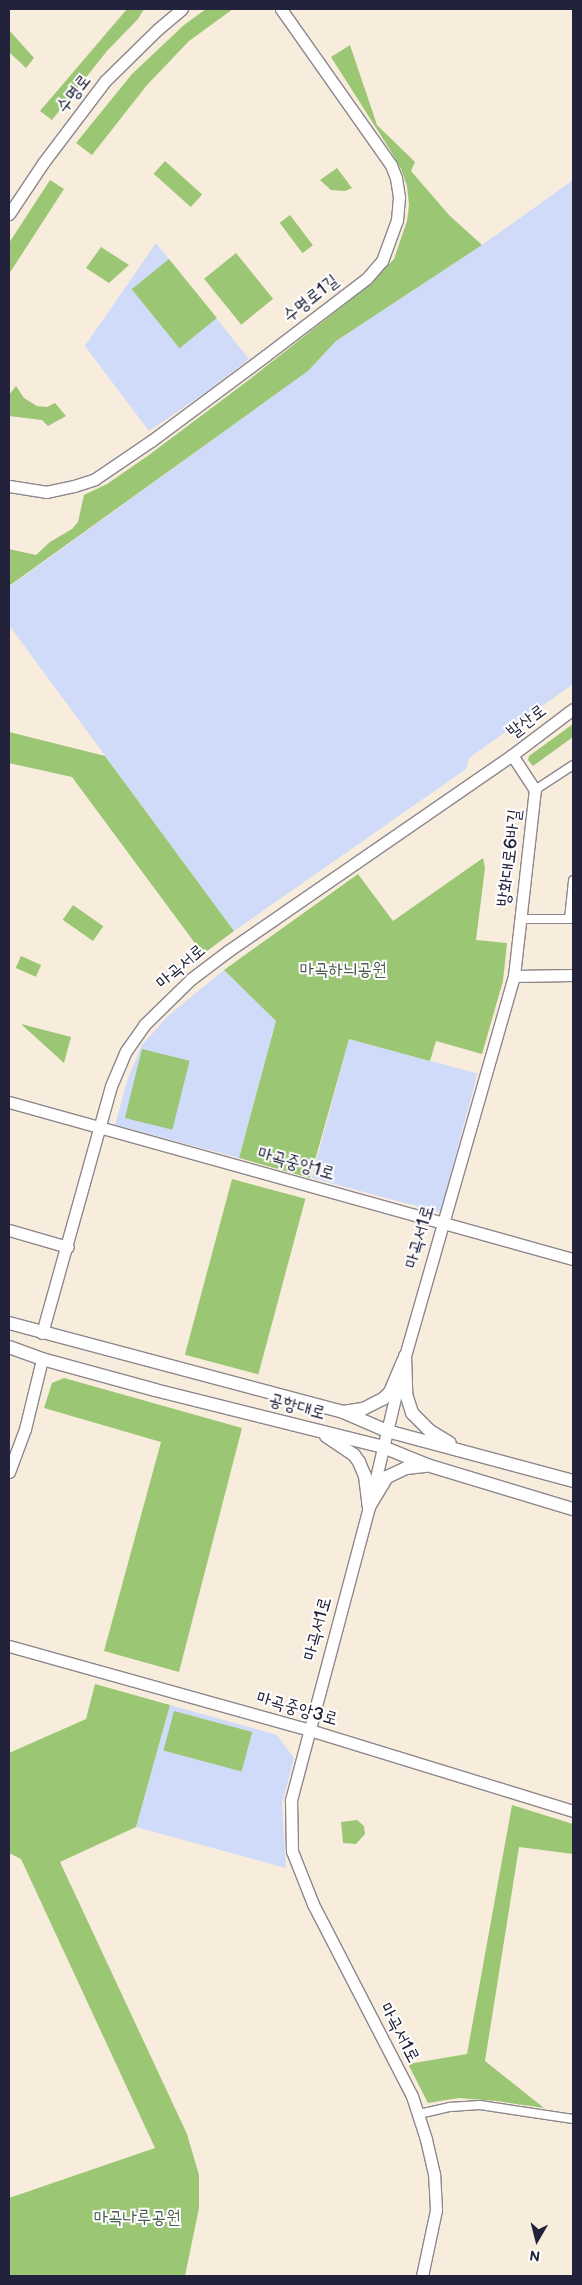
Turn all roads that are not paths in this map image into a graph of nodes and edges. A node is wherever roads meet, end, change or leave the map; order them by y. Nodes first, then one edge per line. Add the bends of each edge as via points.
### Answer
1 (182, 9) edge
2 (281, 9) edge
3 (9, 214) edge
4 (9, 486) edge
5 (573, 709) edge
6 (512, 756) junction
7 (573, 765) edge
8 (535, 790) junction
9 (573, 880) edge
10 (520, 919) junction
11 (571, 919) edge
12 (573, 975) edge
13 (514, 976) junction
14 (9, 1102) edge
15 (100, 1128) junction
16 (442, 1223) junction
17 (9, 1230) edge
18 (68, 1247) junction
19 (573, 1259) edge
20 (9, 1323) edge
21 (42, 1333) junction
22 (9, 1347) edge
23 (405, 1356) junction
24 (42, 1359) junction
25 (343, 1412) junction
26 (318, 1431) junction
27 (387, 1431) junction
28 (383, 1447) junction
29 (460, 1450) junction
30 (427, 1465) junction
31 (9, 1472) edge
32 (573, 1481) edge
33 (369, 1507) junction
34 (573, 1509) edge
35 (9, 1646) edge
36 (310, 1730) junction
37 (573, 1811) edge
38 (419, 2114) junction
39 (573, 2119) edge
40 (422, 2276) edge

1 - 3 street, 수명로 via 105,81
2 - 4 street, 수명로1길 via 391,165 396,178 397,220 382,261 368,278 152,441 95,479 46,492
5 - 6 street, 발산로
6 - 8 street, 발산로
6 - 15 street, 마곡서로 via 228,951 177,991 144,1025 126,1051 111,1086
7 - 8 street, 방화대로6바길
8 - 10 street, 방화대로6바길
9 - 11 street
10 - 11 street
10 - 13 street, 방화대로6바길
12 - 13 street
13 - 16 street, 마곡서1로
14 - 15 street, 마곡중앙1로
15 - 16 street, 마곡중앙1로
15 - 18 street, 마곡서로
16 - 19 street, 마곡중앙1로
16 - 23 street, 마곡서1로
17 - 18 street
18 - 21 street, 마곡서로
20 - 21 main road, 공항대로
21 - 25 main road, 공항대로
22 - 24 main road, 공항대로
23 - 25 main road via 390,1392 383,1399 363,1409
23 - 27 street, 마곡서1로
23 - 29 main road via 406,1394 412,1413 430,1431
24 - 26 main road, 공항대로
24 - 31 street via 25,1429
25 - 27 main road, 공항대로
26 - 28 main road, 공항대로
26 - 33 main road via 354,1455 359,1462
27 - 28 street, 마곡서1로
27 - 29 main road, 공항대로
28 - 30 main road, 공항대로
28 - 33 street, 마곡서1로
29 - 32 main road, 공항대로
30 - 33 main road via 406,1468 387,1478
30 - 34 main road, 공항대로
33 - 36 street, 마곡서1로
35 - 36 street, 마곡중앙3로
36 - 37 street, 마곡중앙3로
36 - 38 street, 마곡서1로 via 290,1800 292,1851 313,1904
38 - 39 street via 480,2105
38 - 40 street, 마곡서1로 via 434,2174 436,2210

